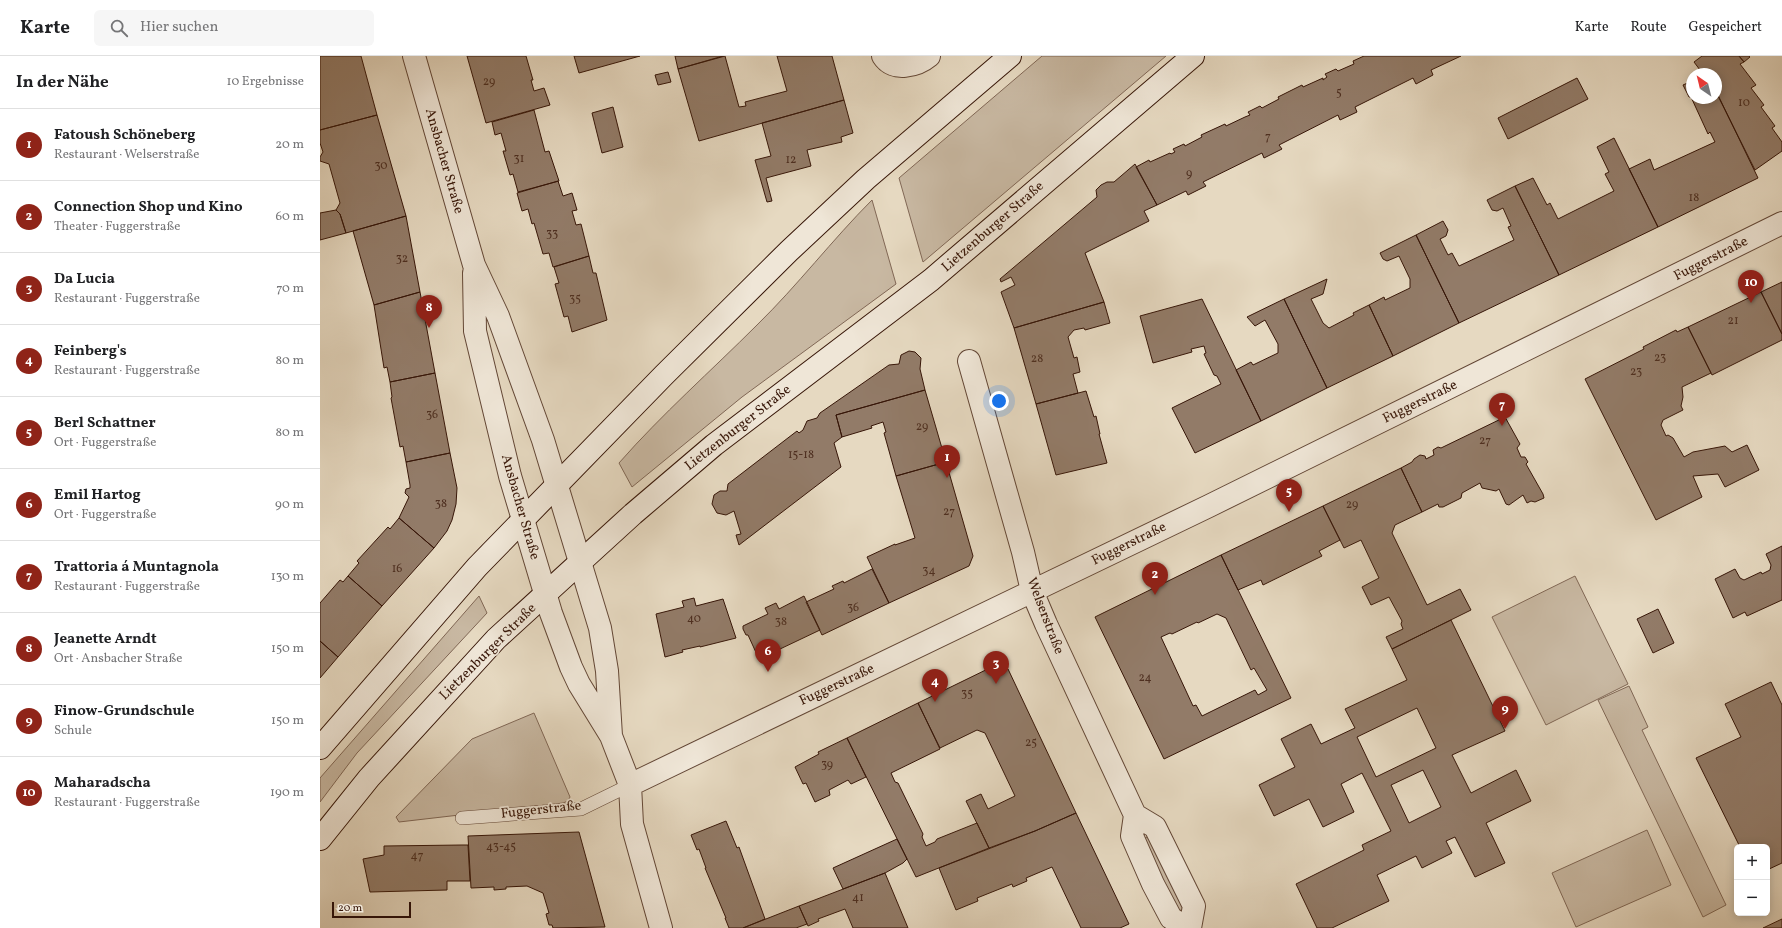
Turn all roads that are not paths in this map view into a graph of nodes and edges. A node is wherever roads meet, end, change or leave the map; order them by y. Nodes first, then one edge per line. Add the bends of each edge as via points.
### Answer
1 (414, 56) edge
2 (929, 56) edge
3 (1010, 56) edge
4 (1193, 56) edge
5 (888, 60) edge
6 (1782, 223) edge
7 (474, 265) junction
8 (969, 361) dead end
9 (556, 485) junction
10 (524, 519) junction
11 (579, 564) junction
12 (1032, 591) junction
13 (546, 594) junction
14 (612, 736) junction
15 (320, 748) edge
16 (630, 785) junction
17 (1135, 815) junction
18 (462, 818) dead end
19 (320, 839) edge
20 (661, 928) edge
21 (1186, 928) edge
22 (1190, 928) edge

1 - 7 street, Ansbacher Straße
2 - 5 street via 908,66
3 - 9 street via 866,179 664,375
4 - 11 street, Lietzenburger Straße via 926,284 714,445
6 - 12 street, Fuggerstraße
7 - 9 street, Ansbacher Straße via 500,324 543,440
7 - 10 street, Ansbacher Straße via 475,331 505,456
8 - 12 street, Welserstraße
9 - 10 street
9 - 11 street, Ansbacher Straße
10 - 13 street, Ansbacher Straße
10 - 15 street via 471,575
11 - 13 street, Lietzenburger Straße
11 - 14 street, Ansbacher Straße via 600,628 607,671
12 - 16 street, Fuggerstraße
12 - 17 street, Welserstraße
13 - 14 street, Ansbacher Straße via 579,684
13 - 19 street, Lietzenburger Straße via 496,640 369,778
14 - 16 street, Ansbacher Straße
16 - 18 lane, Fuggerstraße via 581,809
16 - 20 street, Ansbacher Straße via 632,824
17 - 21 street via 1132,836 1153,884 1171,918
17 - 22 street via 1155,827 1194,906

